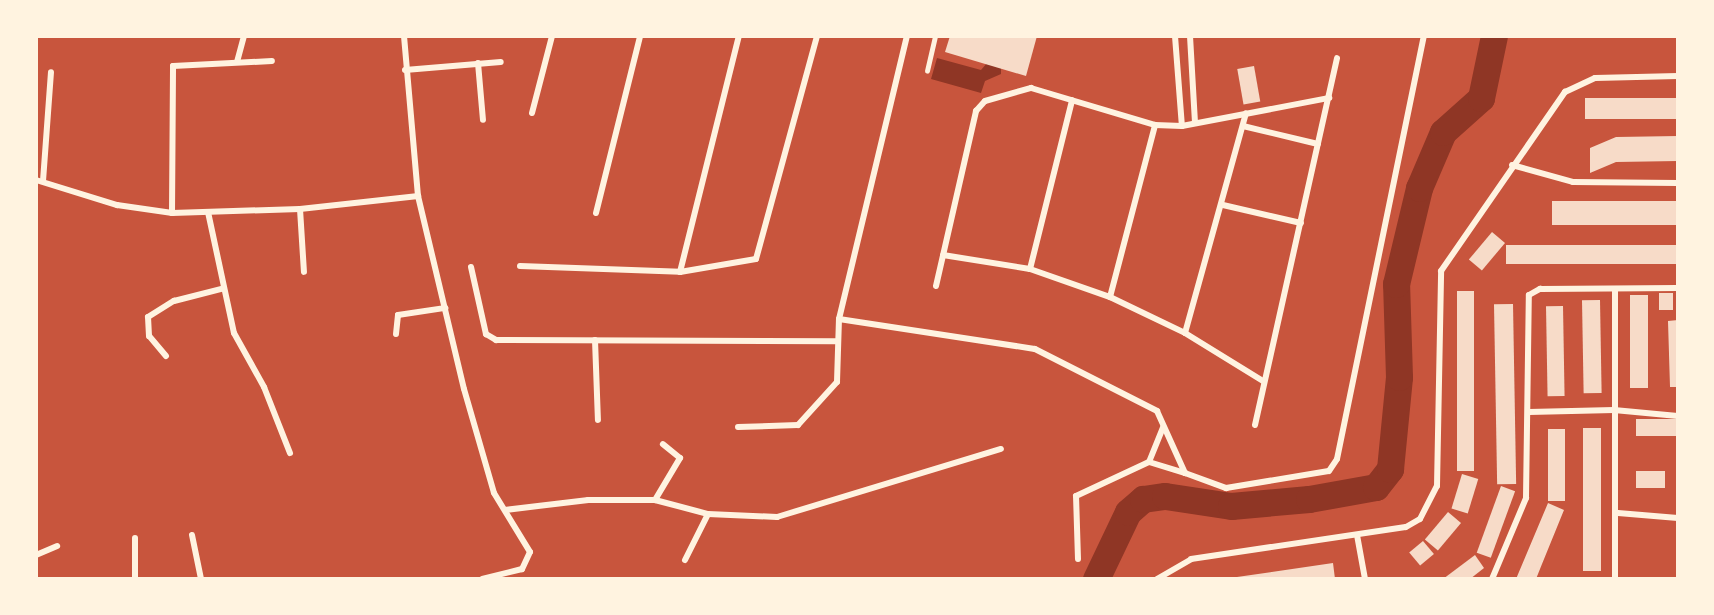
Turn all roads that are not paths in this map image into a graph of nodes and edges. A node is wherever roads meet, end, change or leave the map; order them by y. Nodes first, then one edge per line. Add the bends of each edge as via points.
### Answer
1 (244, 36) edge
2 (404, 36) edge
3 (552, 36) edge
4 (640, 36) edge
5 (739, 36) edge
6 (817, 36) edge
7 (908, 36) edge
8 (935, 36) edge
9 (1175, 36) edge
10 (1190, 36) edge
11 (1424, 36) edge
12 (1337, 58) dead end
13 (272, 61) dead end
14 (237, 62) junction
15 (501, 62) dead end
16 (478, 63) junction
17 (405, 70) junction
18 (927, 71) dead end
19 (51, 72) dead end
20 (1678, 76) edge
21 (1329, 98) junction
22 (1072, 100) junction
23 (532, 113) dead end
24 (1246, 113) junction
25 (483, 120) dead end
26 (1195, 123) junction
27 (1155, 124) junction
28 (1182, 126) junction
29 (1243, 126) junction
30 (1318, 144) junction
31 (1512, 165) junction
32 (40, 180) edge
33 (1678, 183) edge
34 (418, 196) junction
35 (1223, 205) junction
36 (300, 209) junction
37 (208, 212) junction
38 (172, 213) junction
39 (596, 213) dead end
40 (1301, 223) junction
41 (943, 255) junction
42 (520, 266) dead end
43 (471, 267) dead end
44 (1030, 269) junction
45 (304, 272) dead end
46 (680, 272) junction
47 (936, 286) dead end
48 (1678, 288) edge
49 (221, 289) junction
50 (1615, 290) junction
51 (1110, 297) junction
52 (445, 308) junction
53 (839, 319) junction
54 (1185, 333) junction
55 (396, 334) dead end
56 (595, 340) junction
57 (838, 341) junction
58 (166, 356) dead end
59 (1263, 381) junction
60 (1614, 410) junction
61 (1528, 412) junction
62 (1678, 416) edge
63 (598, 420) dead end
64 (1255, 425) dead end
65 (738, 427) dead end
66 (1163, 427) junction
67 (663, 444) dead end
68 (1000, 449) dead end
69 (290, 453) dead end
70 (1149, 462) junction
71 (1185, 473) junction
72 (655, 500) junction
73 (505, 510) junction
74 (1618, 513) junction
75 (708, 514) junction
76 (1678, 518) edge
77 (1358, 535) junction
78 (192, 536) dead end
79 (135, 538) dead end
80 (57, 546) dead end
81 (36, 555) edge
82 (1078, 559) dead end
83 (685, 560) dead end
84 (1615, 577) dead end
85 (135, 579) edge
86 (201, 579) edge
87 (482, 579) edge
88 (1156, 579) edge
89 (1365, 579) edge
90 (1492, 579) edge

1 - 14 street
2 - 17 street
3 - 23 street
4 - 39 street
5 - 46 street
6 - 46 street via 761,254
7 - 53 street
8 - 18 lane
9 - 28 street
10 - 26 street
11 - 71 street via 1335,465 1329,471 1232,489
12 - 21 street
13 - 14 street
14 - 38 street via 171,69
15 - 16 street
16 - 17 street
16 - 25 street
17 - 34 street
19 - 32 street
20 - 31 street via 1579,82 1565,92
21 - 24 street
21 - 30 street
22 - 27 street
22 - 41 street via 1024,88 980,104
22 - 44 street
24 - 26 street
24 - 29 street
26 - 28 street
27 - 28 street
27 - 51 street
29 - 30 street
29 - 35 street
30 - 40 street
31 - 33 street via 1573,182
31 - 77 street via 1438,283 1435,495 1414,524
32 - 38 street via 117,205
34 - 36 street
34 - 52 street
35 - 40 street
35 - 54 street
36 - 37 street
36 - 45 street
37 - 38 street
37 - 49 street
40 - 59 street
41 - 44 street
41 - 47 street
42 - 46 street
43 - 56 street via 490,339
44 - 51 street
48 - 50 street
49 - 58 street via 174,301 148,317 149,336
49 - 69 street via 234,333 264,387
50 - 60 street
50 - 61 street via 1540,289 1529,295
51 - 54 street
52 - 55 street via 398,315
52 - 73 street via 484,461
53 - 57 street
53 - 66 street via 1035,349 1157,411
54 - 59 street
56 - 57 street
56 - 63 street
57 - 65 street via 837,382 803,423
59 - 64 street
60 - 61 street
60 - 62 street
60 - 74 street
61 - 90 street via 1524,509
66 - 70 street
66 - 71 street
67 - 72 street via 680,458
68 - 75 street via 777,517
70 - 71 street
70 - 82 street via 1076,496
72 - 73 street via 588,500
72 - 75 street
73 - 87 street via 526,542 529,559 522,569
74 - 76 street
74 - 84 street
75 - 83 street
77 - 88 street via 1191,559
77 - 89 street
78 - 86 street
79 - 85 street
80 - 81 street

